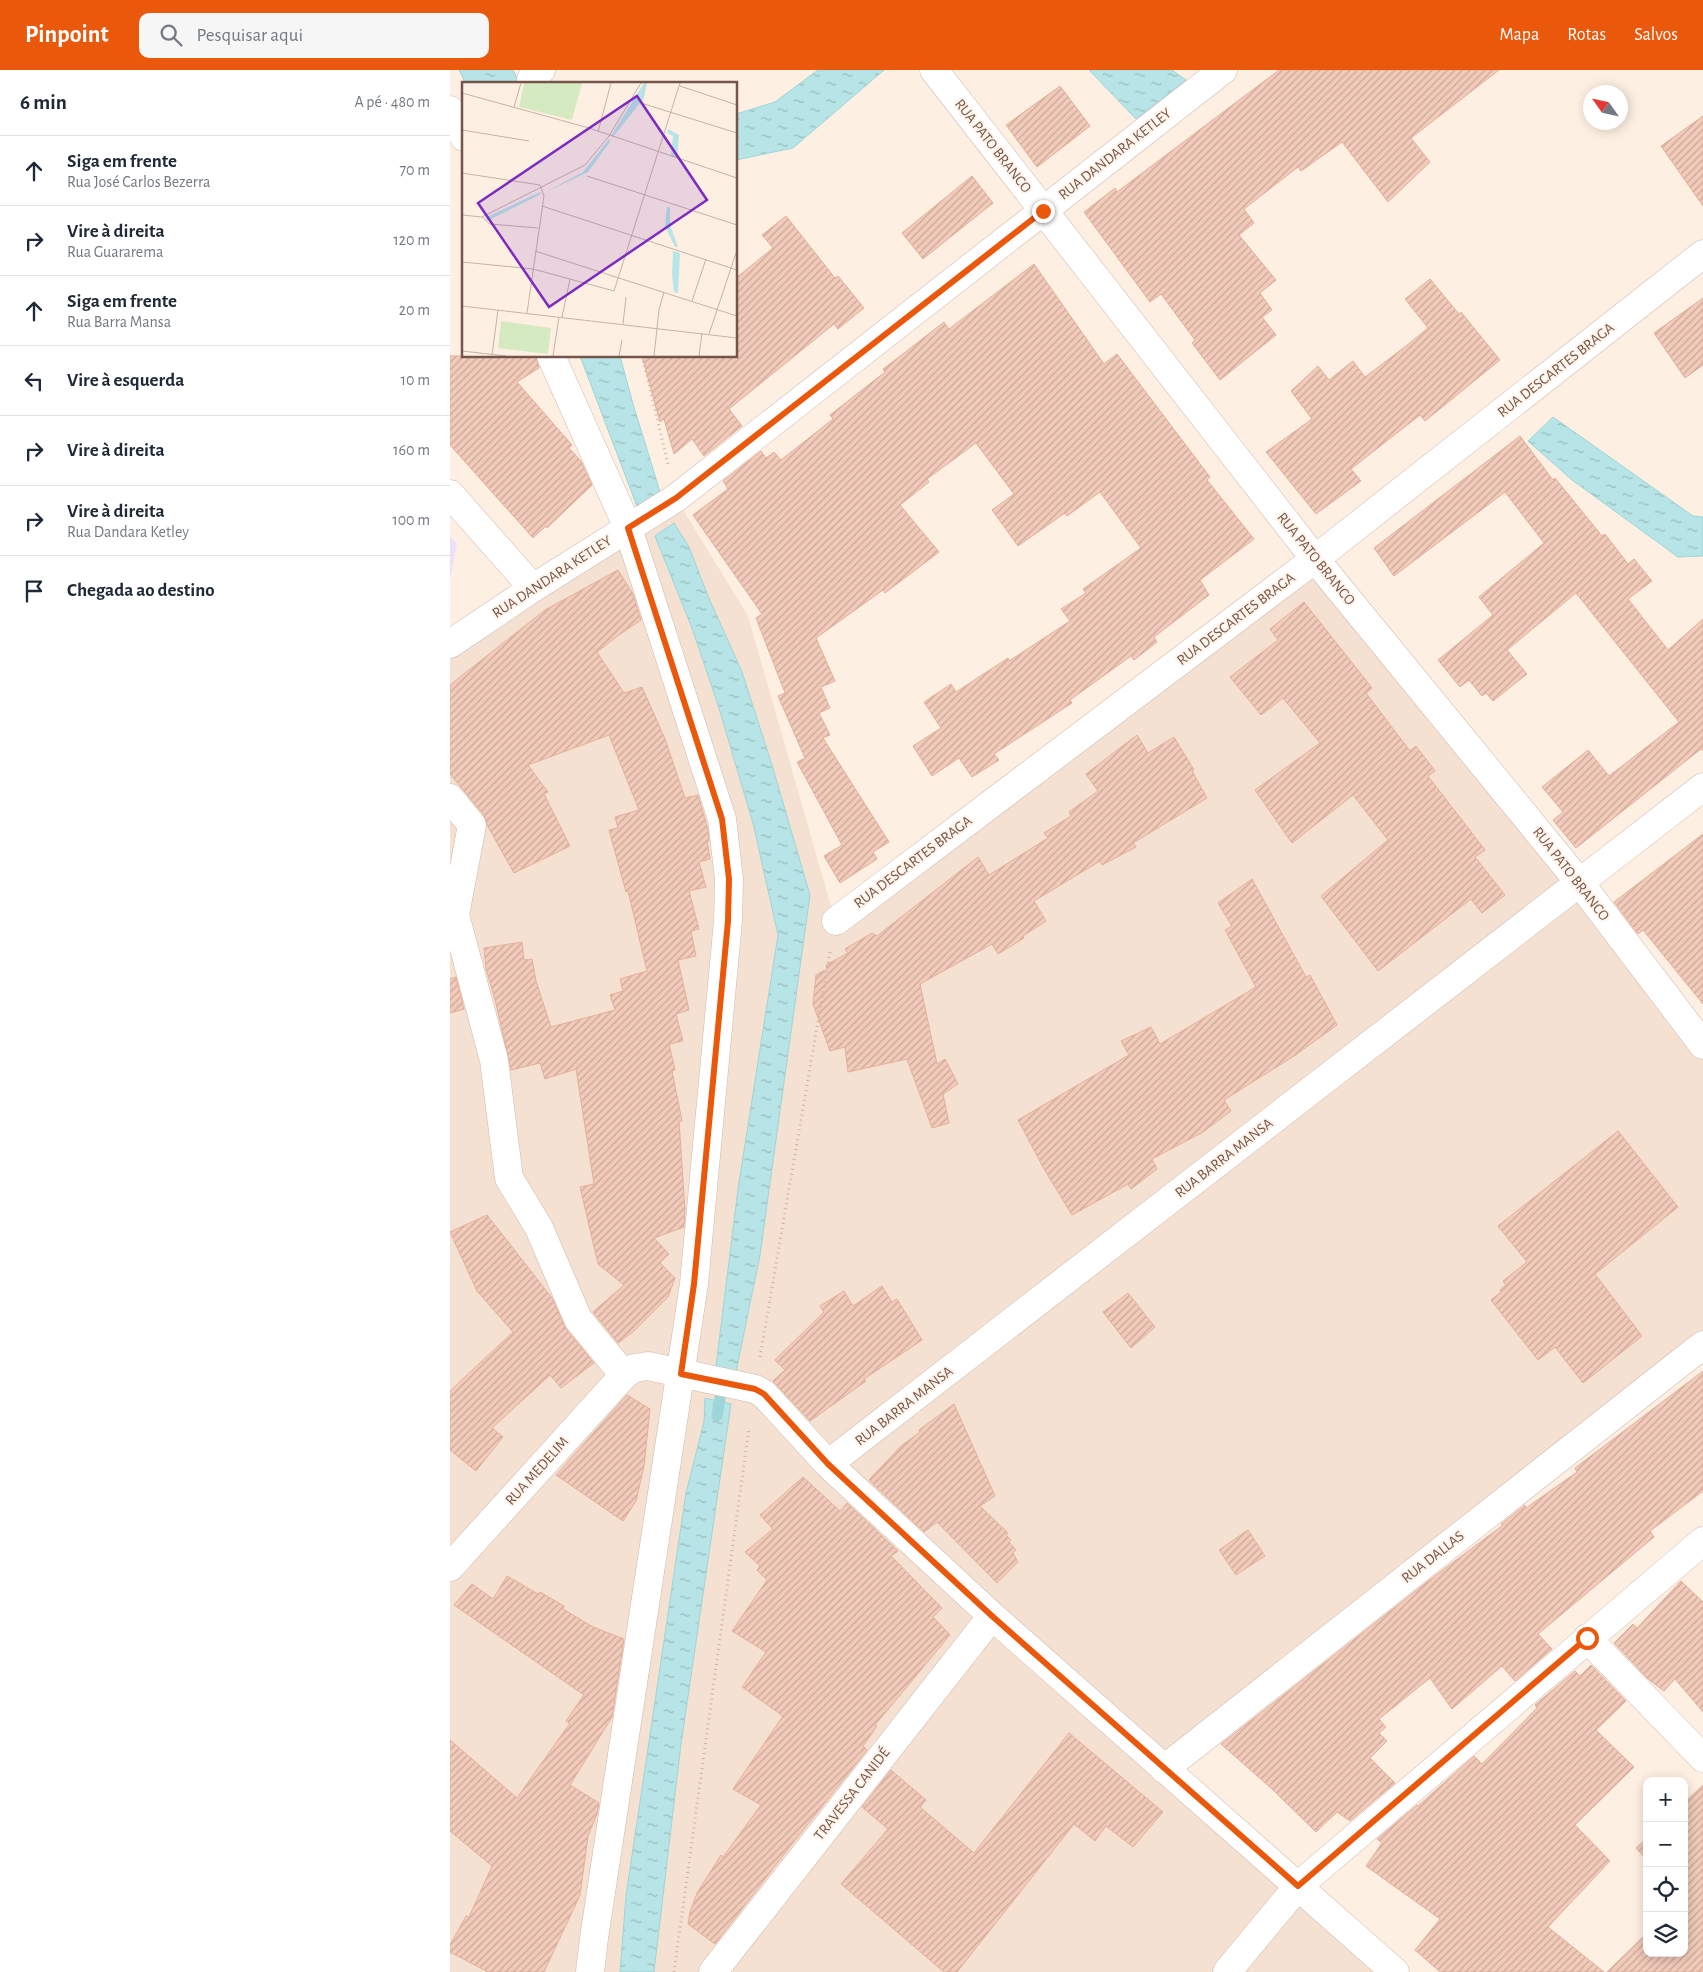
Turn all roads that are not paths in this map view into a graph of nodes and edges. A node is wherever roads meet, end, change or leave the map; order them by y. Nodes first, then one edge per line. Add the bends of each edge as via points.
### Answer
1 (934, 70) edge
2 (1223, 70) edge
3 (450, 110) edge
4 (462, 133) edge
5 (1043, 211) junction
6 (1703, 254) edge
7 (553, 358) edge
8 (450, 494) edge
9 (628, 528) junction
10 (1315, 559) junction
11 (533, 588) junction
12 (450, 644) edge
13 (1703, 787) edge
14 (450, 798) edge
15 (1580, 883) junction
16 (836, 921) road end
17 (1703, 1045) edge
18 (1703, 1345) edge
19 (684, 1374) junction
20 (624, 1375) junction
21 (828, 1464) junction
22 (1703, 1541) edge
23 (450, 1566) edge
24 (992, 1616) junction
25 (1587, 1638) junction
26 (1703, 1758) edge
27 (1164, 1769) junction
28 (1298, 1886) junction
29 (590, 1972) edge
30 (713, 1972) edge
31 (1227, 1972) edge
32 (1395, 1972) edge

1 - 5 street, RUA PATO BRANCO
2 - 5 street, RUA DANDARA KETLEY
3 - 4 street
5 - 9 street, RUA DANDARA KETLEY via 676,498
5 - 10 street, RUA PATO BRANCO
6 - 10 street, RUA DESCARTES BRAGA
7 - 9 street
8 - 11 street
9 - 11 street, RUA DANDARA KETLEY
9 - 19 street via 722,819 729,879 728,921
10 - 15 street, RUA PATO BRANCO
10 - 16 street, RUA DESCARTES BRAGA
11 - 12 street, RUA DANDARA KETLEY
13 - 15 street, RUA BARRA MANSA
14 - 20 street via 472,825 455,915 494,1060 508,1178 539,1228 578,1319
15 - 17 street, RUA PATO BRANCO
15 - 21 street, RUA BARRA MANSA
18 - 27 street, RUA DALLAS
19 - 20 street via 648,1366 634,1368
19 - 21 street via 751,1388 773,1403
19 - 29 street
20 - 23 street, RUA MEDELIM
21 - 24 street
22 - 25 street
24 - 27 street
24 - 30 street, TRAVESSA CANIDÉ
25 - 26 street
25 - 28 street
27 - 28 street
28 - 31 street
28 - 32 street

